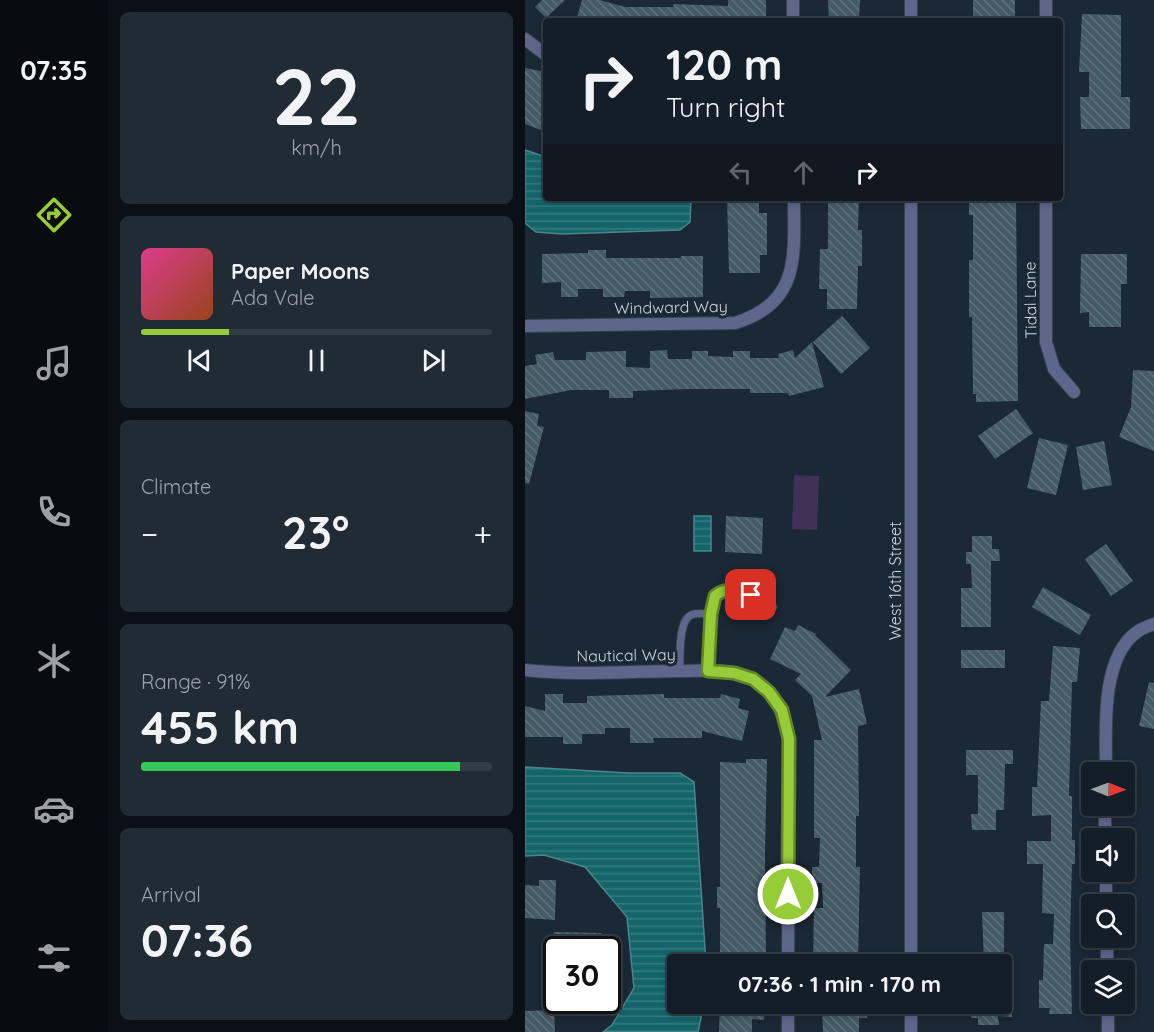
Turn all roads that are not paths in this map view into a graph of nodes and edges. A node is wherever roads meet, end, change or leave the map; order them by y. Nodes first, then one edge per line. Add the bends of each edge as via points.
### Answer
1 (793, 0) edge
2 (911, 0) edge
3 (1046, 0) edge
4 (793, 18) edge
5 (911, 18) edge
6 (1046, 18) edge
7 (525, 39) edge
8 (543, 53) edge
9 (794, 201) edge
10 (911, 201) edge
11 (1046, 201) edge
12 (525, 326) edge
13 (1074, 392) dead end
14 (773, 607) dead end
15 (711, 614) junction
16 (1154, 624) edge
17 (525, 670) edge
18 (680, 671) junction
19 (708, 671) junction
20 (1105, 762) edge
21 (788, 954) edge
22 (911, 954) edge
23 (788, 1014) edge
24 (911, 1014) edge
25 (1107, 1014) edge
26 (788, 1032) edge
27 (911, 1032) edge
28 (1108, 1032) edge

1 - 4 street
2 - 5 street
3 - 6 street
7 - 8 street
9 - 12 street, Windward Way via 792,272 777,299 752,318 735,323
10 - 22 street, West 16th Street
11 - 13 street, Tidal Lane via 1046,342 1054,369
14 - 15 lane via 740,591 723,590 715,596
15 - 18 lane via 685,619
15 - 19 lane
16 - 20 street via 1137,632 1121,650 1113,672 1108,694
17 - 18 street, Nautical Way
18 - 19 street, Nautical Way
19 - 21 street, Nautical Way via 753,679 782,710 789,739
23 - 26 street
24 - 27 street
25 - 28 street

